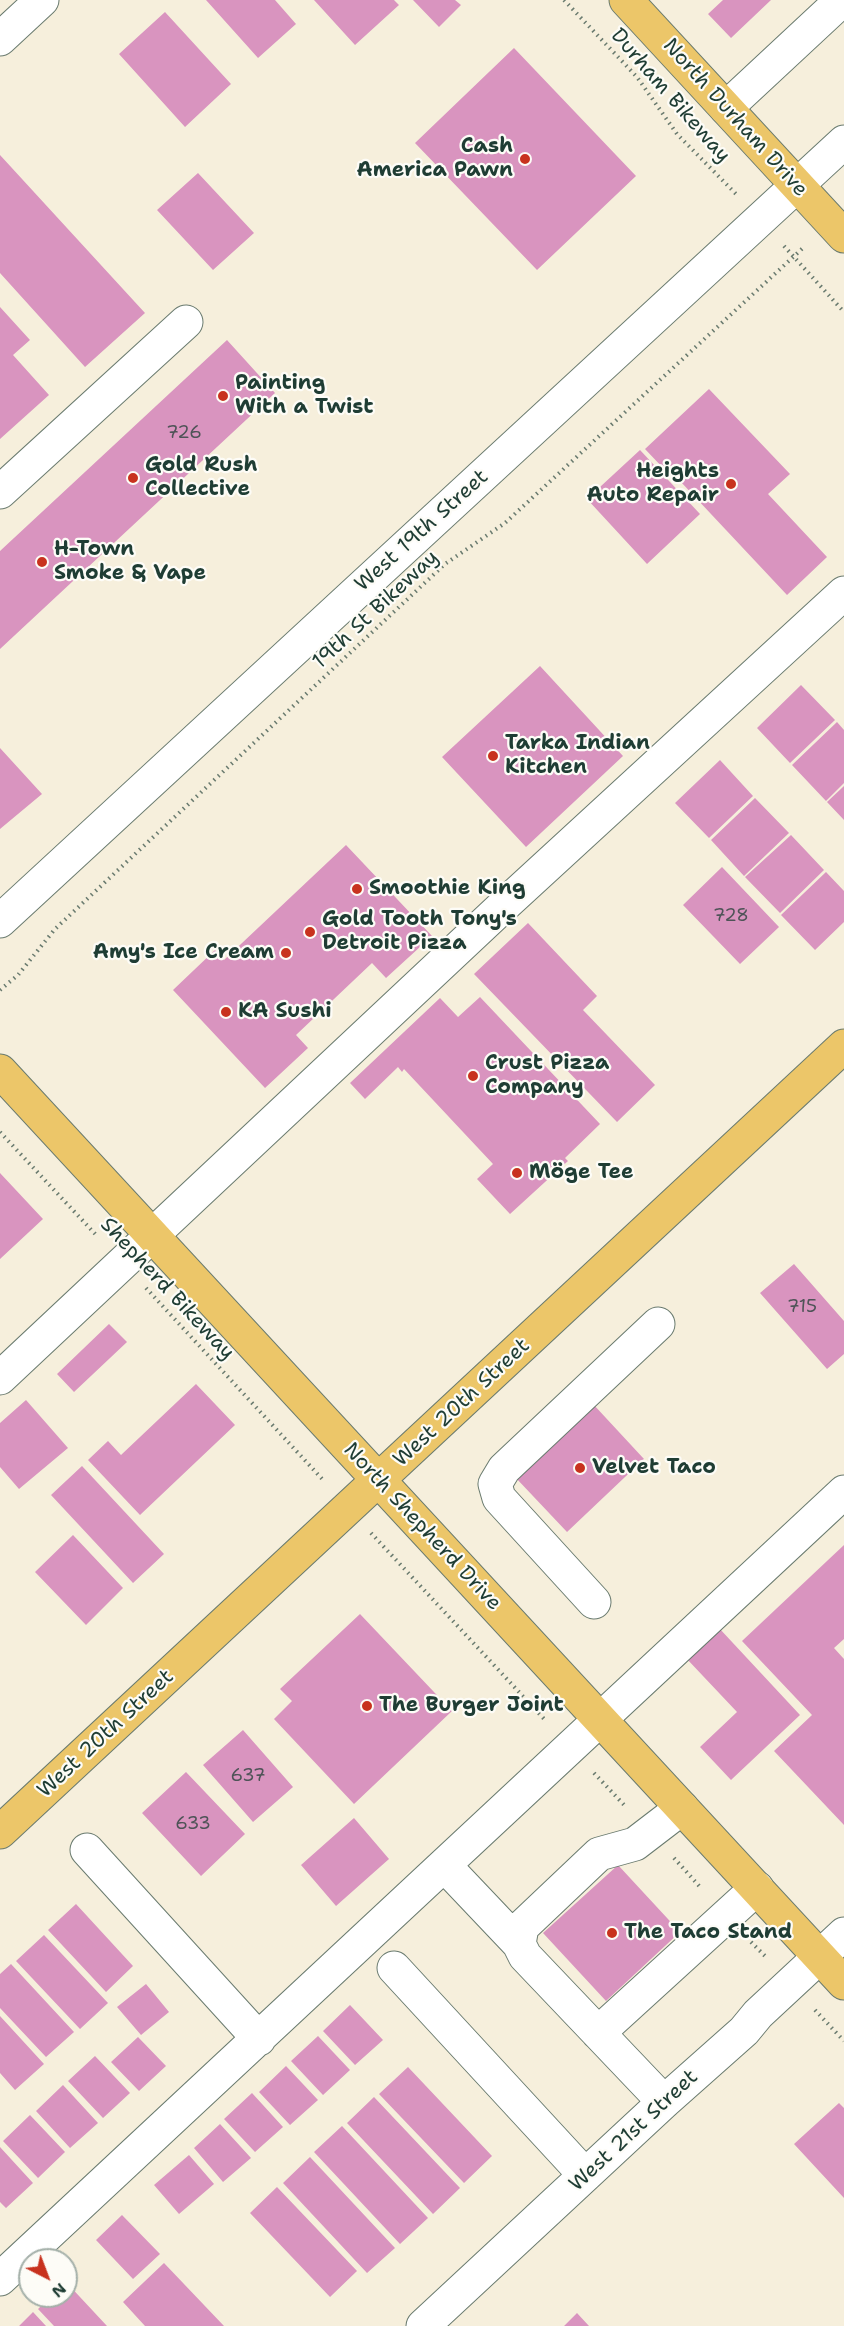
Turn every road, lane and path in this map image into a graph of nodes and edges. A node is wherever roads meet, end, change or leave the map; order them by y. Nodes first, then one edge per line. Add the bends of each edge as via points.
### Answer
1 (42, 0) edge
2 (564, 0) edge
3 (842, 0) edge
4 (640, 5) edge
5 (0, 39) edge
6 (726, 108) junction
7 (844, 142) edge
8 (728, 185) dead end
9 (796, 185) junction
10 (844, 236) edge
11 (784, 265) dead end
12 (803, 267) dead end
13 (844, 312) edge
14 (186, 322) dead end
15 (0, 492) edge
16 (844, 593) edge
17 (0, 921) edge
18 (0, 990) edge
19 (844, 1046) edge
20 (5, 1084) edge
21 (0, 1132) edge
22 (154, 1235) junction
23 (123, 1264) junction
24 (658, 1324) dead end
25 (0, 1378) edge
26 (312, 1468) dead end
27 (379, 1480) junction
28 (844, 1492) edge
29 (594, 1602) dead end
30 (599, 1720) junction
31 (682, 1808) junction
32 (0, 1832) edge
33 (87, 1850) dead end
34 (446, 1866) junction
35 (757, 1888) junction
36 (844, 1934) edge
37 (519, 1944) junction
38 (819, 1956) junction
39 (394, 1968) dead end
40 (844, 1983) edge
41 (814, 2009) dead end
42 (598, 2033) junction
43 (259, 2039) junction
44 (844, 2041) edge
45 (664, 2102) junction
46 (585, 2175) junction
47 (0, 2279) edge
48 (423, 2326) edge

1 - 5 street
2 - 8 path, Durham Bikeway via 637,77 677,134
3 - 6 street
4 - 6 main road, North Durham Drive
6 - 9 main road, North Durham Drive
7 - 9 street, West 19th Street
9 - 10 main road, North Durham Drive
9 - 17 street, West 19th Street
11 - 18 path, 19th St Bikeway via 505,523 445,564 55,929 18,975
12 - 13 path
14 - 15 street
16 - 22 street
19 - 27 main road, West 20th Street
20 - 22 main road, North Shepherd Drive
21 - 23 path, Shepherd Bikeway
22 - 23 street
22 - 27 main road, North Shepherd Drive
23 - 25 street
23 - 26 path, Shepherd Bikeway
24 - 29 street via 504,1469 495,1484 499,1498
27 - 30 main road, North Shepherd Drive
27 - 32 main road, West 20th Street
28 - 30 street
30 - 31 main road, North Shepherd Drive
30 - 34 street
31 - 35 main road, North Shepherd Drive
31 - 37 street via 635,1844 599,1854 522,1927
33 - 43 street
34 - 37 street
34 - 43 street
35 - 38 main road, North Shepherd Drive
35 - 42 street
36 - 38 street, West 21st Street
37 - 42 street via 525,1956
38 - 40 main road, North Shepherd Drive
38 - 45 street, West 21st Street via 744,2031
39 - 46 street
41 - 44 path
42 - 45 street
43 - 47 street
45 - 46 street, West 21st Street
46 - 48 street, West 21st Street

